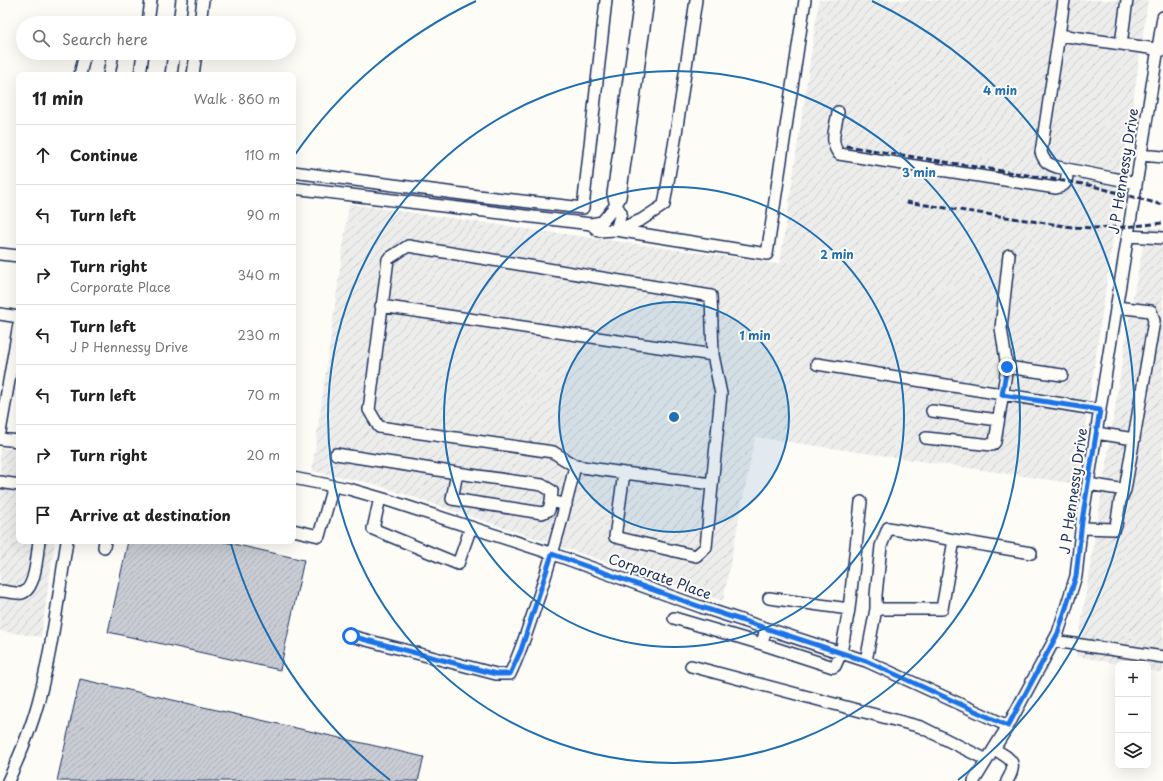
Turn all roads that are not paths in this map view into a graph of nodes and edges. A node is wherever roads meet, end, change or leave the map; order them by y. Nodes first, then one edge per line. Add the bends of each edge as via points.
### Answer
1 (151, 0) edge
2 (182, 0) edge
3 (203, 0) edge
4 (606, 0) edge
5 (640, 0) edge
6 (648, 0) edge
7 (696, 0) edge
8 (805, 0) edge
9 (1064, 0) edge
10 (1127, 0) edge
11 (149, 16) edge
12 (180, 16) edge
13 (201, 16) edge
14 (1163, 17) edge
15 (1059, 35) junction
16 (1121, 44) junction
17 (1160, 50) edge
18 (83, 60) edge
19 (112, 60) edge
20 (142, 60) edge
21 (173, 60) edge
22 (195, 60) edge
23 (81, 72) edge
24 (110, 72) edge
25 (140, 72) edge
26 (171, 72) edge
27 (193, 72) edge
28 (838, 112) dead end
29 (1141, 154) junction
30 (1163, 157) edge
31 (1068, 169) junction
32 (296, 172) edge
33 (1136, 183) junction
34 (296, 188) edge
35 (616, 205) junction
36 (591, 224) junction
37 (616, 230) junction
38 (1128, 236) junction
39 (1163, 238) edge
40 (0, 254) edge
41 (1009, 254) dead end
42 (16, 256) edge
43 (382, 306) junction
44 (1116, 307) junction
45 (0, 314) edge
46 (16, 317) edge
47 (1158, 321) edge
48 (16, 338) edge
49 (713, 355) junction
50 (817, 364) dead end
51 (1007, 367) junction
52 (1062, 374) dead end
53 (4, 394) edge
54 (1002, 395) junction
55 (1100, 410) junction
56 (932, 411) dead end
57 (998, 420) junction
58 (0, 432) edge
59 (1096, 433) junction
60 (926, 438) dead end
61 (0, 439) edge
62 (1134, 439) junction
63 (16, 441) edge
64 (336, 454) dead end
65 (575, 466) junction
66 (457, 473) junction
67 (624, 473) junction
68 (296, 479) edge
69 (0, 482) edge
70 (712, 484) junction
71 (1088, 484) junction
72 (16, 485) edge
73 (333, 486) junction
74 (1125, 490) junction
75 (380, 498) junction
76 (551, 501) junction
77 (861, 502) dead end
78 (566, 505) junction
79 (471, 527) junction
80 (1082, 528) junction
81 (296, 531) edge
82 (954, 540) junction
83 (39, 544) edge
84 (67, 544) edge
85 (1031, 553) dead end
86 (552, 554) junction
87 (0, 590) edge
88 (768, 598) dead end
89 (849, 609) junction
90 (876, 609) junction
91 (674, 618) dead end
92 (766, 628) junction
93 (351, 636) dead end
94 (1054, 641) junction
95 (762, 644) junction
96 (841, 653) junction
97 (1163, 657) edge
98 (866, 661) junction
99 (691, 666) dead end
100 (1008, 726) junction
101 (994, 749) junction
102 (987, 760) junction
103 (8, 781) edge
104 (974, 781) edge
105 (1007, 781) edge

1 - 11 street
2 - 12 street
3 - 13 street
4 - 32 street via 583,208
5 - 35 street via 613,194
6 - 35 street via 620,197
7 - 37 street via 664,205 641,220
8 - 37 street via 767,254
9 - 15 street
10 - 16 street
14 - 17 street, J P Hennessy Drive
15 - 16 street
15 - 31 street via 1041,152 1043,160 1049,164
16 - 17 street
17 - 29 street, J P Hennessy Drive
18 - 23 street
19 - 24 street
20 - 25 street
21 - 26 street
22 - 27 street
28 - 31 street via 833,142 839,154 1056,188 1063,186
29 - 30 street
29 - 33 street, J P Hennessy Drive
31 - 33 street
33 - 38 street, J P Hennessy Drive
34 - 36 street
35 - 36 street via 602,222
35 - 37 street via 621,213
36 - 37 street via 598,231
38 - 39 street
38 - 44 street, J P Hennessy Drive
40 - 42 street
41 - 51 street via 1001,328
43 - 49 street
43 - 49 street via 388,259 408,246 710,296
43 - 65 street via 369,410 379,427 553,452
44 - 47 street via 1151,311
44 - 55 street, J P Hennessy Drive
45 - 46 street
47 - 62 street
48 - 53 street
49 - 70 street via 721,394
50 - 54 street
51 - 52 street
51 - 54 street
53 - 58 street
54 - 55 street
54 - 57 street
55 - 59 street, J P Hennessy Drive
56 - 57 street
57 - 60 street via 995,442 992,445
59 - 62 street
59 - 71 street, J P Hennessy Drive
61 - 63 street
62 - 74 street
64 - 66 street
65 - 67 street
65 - 78 street
66 - 76 street via 542,485 552,491
66 - 76 street via 452,499 542,513 548,510
67 - 70 street
67 - 70 street via 615,537 696,556 706,547
68 - 73 street, Corporate Place
69 - 72 street
71 - 74 street
71 - 80 street, J P Hennessy Drive
73 - 75 street, Corporate Place
73 - 81 street via 319,536
74 - 80 street via 1114,529
75 - 79 street, Corporate Place
75 - 79 street via 373,529 458,564
76 - 78 street
77 - 89 street
78 - 86 street
79 - 86 street, Corporate Place
80 - 94 street, J P Hennessy Drive via 1076,576
82 - 85 street
82 - 90 street via 942,609
82 - 90 street via 888,528 881,546
83 - 87 street via 33,581 28,589 20,593
84 - 103 street via 53,634 40,696
86 - 92 street, Corporate Place
86 - 93 street via 521,650 510,674 496,674
88 - 89 street
89 - 96 street
90 - 98 street
91 - 95 street
92 - 95 street
92 - 96 street, Corporate Place
94 - 97 street
94 - 100 street, J P Hennessy Drive
95 - 96 street via 832,667
96 - 98 street, Corporate Place
98 - 100 street, Corporate Place
99 - 102 street via 921,726
100 - 101 street, J P Hennessy Drive
101 - 102 street, J P Hennessy Drive
101 - 105 street via 1012,761 1012,772
102 - 104 street, J P Hennessy Drive

